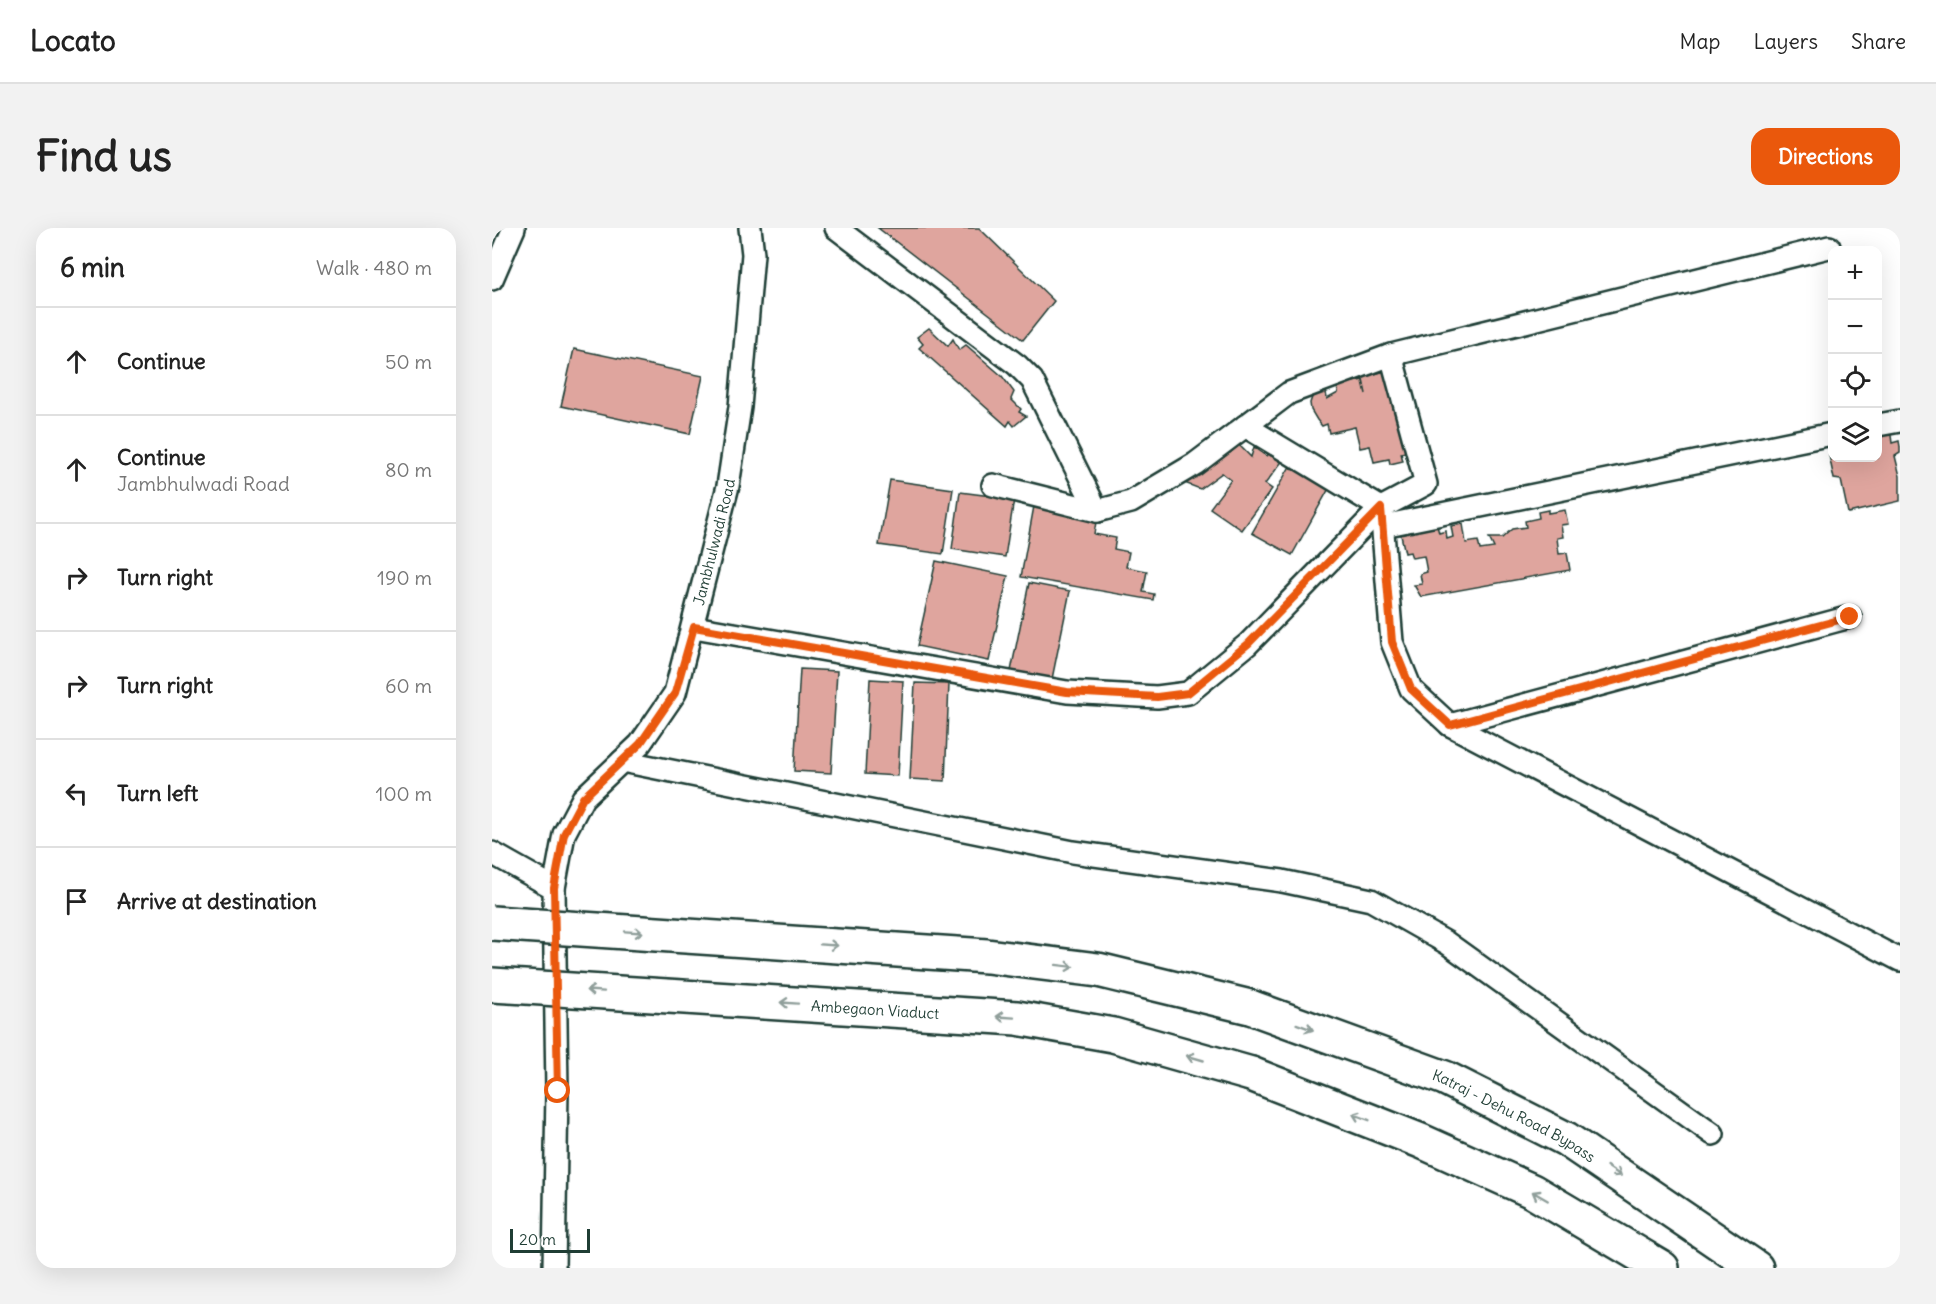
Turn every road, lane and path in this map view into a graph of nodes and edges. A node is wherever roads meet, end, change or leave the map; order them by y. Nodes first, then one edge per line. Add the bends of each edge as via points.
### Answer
1 (514, 228) edge
2 (750, 228) edge
3 (836, 228) edge
4 (1828, 247) edge
5 (496, 257) edge
6 (492, 279) edge
7 (1391, 355) junction
8 (1900, 421) edge
9 (1882, 424) edge
10 (1245, 426) junction
11 (1828, 435) edge
12 (993, 485) dead end
13 (1097, 511) junction
14 (1382, 517) junction
15 (1850, 617) dead end
16 (694, 627) junction
17 (1450, 725) junction
18 (622, 761) junction
19 (492, 853) edge
20 (554, 888) junction
21 (492, 923) edge
22 (1900, 960) edge
23 (492, 985) edge
24 (1713, 1134) dead end
25 (554, 1268) edge
26 (1662, 1268) edge
27 (1756, 1268) edge

1 - 5 street
2 - 16 street, Jambhulwadi Road via 753,254 740,407 728,486
3 - 13 street via 1032,380
4 - 7 street
5 - 6 street
7 - 10 street via 1288,393
7 - 14 street via 1426,484
8 - 9 street
10 - 13 street via 1195,464 1131,502
10 - 14 street
11 - 14 street
12 - 13 street
14 - 16 street via 1248,644 1188,693 1157,697 1067,692
14 - 17 street via 1392,642 1411,689
15 - 17 street
16 - 18 street, Jambhulwadi Road via 675,693 640,744
17 - 22 street
18 - 20 street, Jambhulwadi Road via 583,798 568,825
18 - 24 street via 1073,852 1282,881 1371,900 1447,943
19 - 20 street
20 - 25 street, Jambhulwadi Road via 558,1091
21 -> 27 highway, Katraj - Dehu Road Bypass, bridge via 987,956 1098,970 1250,1007 1445,1078 1566,1139
26 -> 23 highway, Ambegaon Viaduct, bridge via 1532,1191 1421,1141 1251,1074 1113,1035 1017,1018

